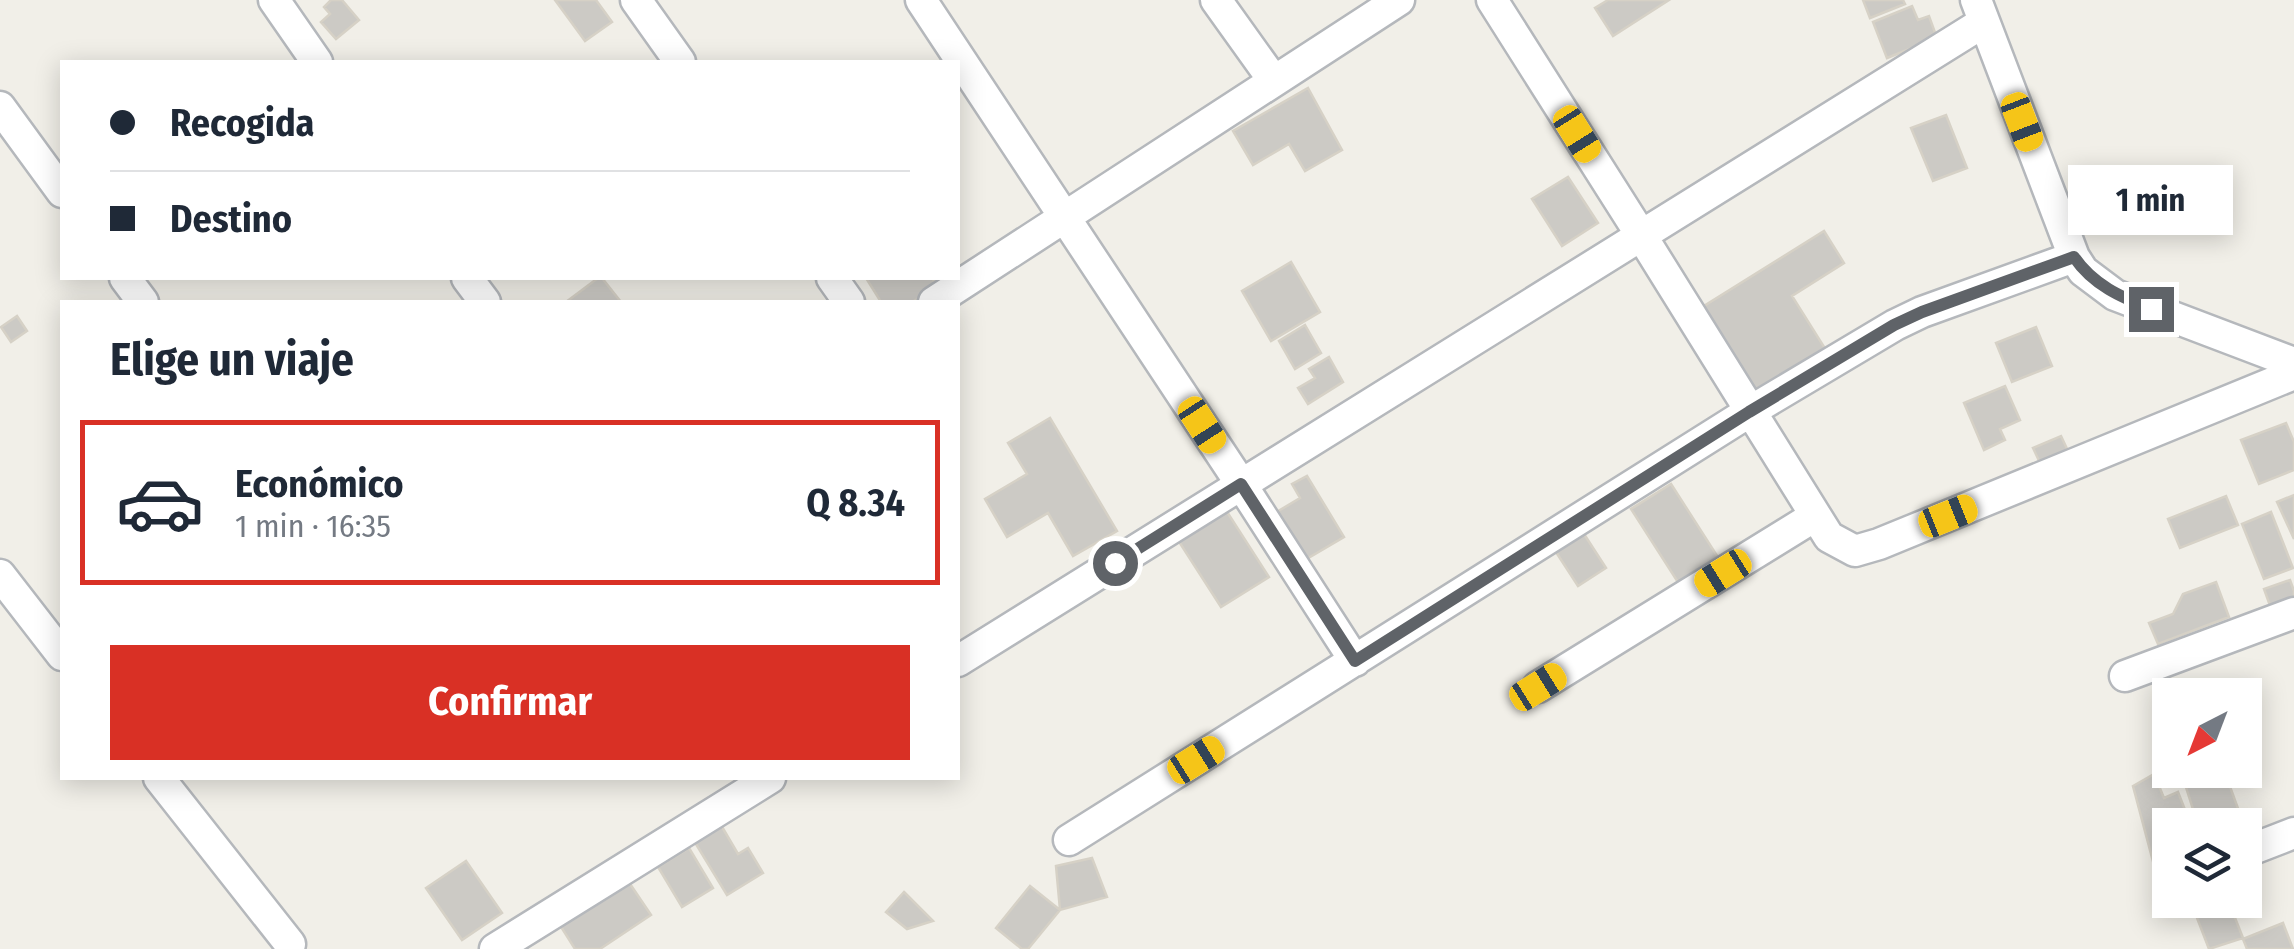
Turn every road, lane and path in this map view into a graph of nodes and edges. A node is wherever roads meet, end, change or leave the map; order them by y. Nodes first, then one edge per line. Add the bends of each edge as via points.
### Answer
1 (274, 0) edge
2 (921, 0) edge
3 (1216, 0) edge
4 (1398, 0) edge
5 (1492, 0) edge
6 (645, 3) edge
7 (1980, 11) edge
8 (317, 60) edge
9 (679, 60) edge
10 (1274, 81) junction
11 (0, 107) edge
12 (60, 189) edge
13 (1064, 218) junction
14 (1641, 235) junction
15 (2074, 257) junction
16 (937, 300) edge
17 (2294, 363) edge
18 (2294, 374) edge
19 (1749, 412) junction
20 (1241, 484) junction
21 (1815, 516) junction
22 (0, 575) edge
23 (2294, 612) edge
24 (60, 651) edge
25 (960, 660) edge
26 (1355, 661) junction
27 (2125, 676) dead end
28 (1538, 687) dead end
29 (161, 780) edge
30 (767, 780) edge
31 (2294, 833) edge
32 (1068, 840) dead end
33 (2262, 845) edge
34 (290, 944) dead end
35 (495, 949) edge

1 - 8 street
2 - 13 street
3 - 10 street
4 - 10 street
5 - 14 street
6 - 9 street
7 - 14 street
7 - 15 street
10 - 13 street
11 - 12 street
13 - 16 street
13 - 20 street
14 - 19 street
14 - 20 street
15 - 17 street via 2116,295
15 - 19 street via 1894,325
18 - 21 street via 1879,544 1854,550 1828,537
19 - 21 street
19 - 26 street
20 - 25 street
20 - 26 street
21 - 28 street
22 - 24 street
23 - 27 street
26 - 32 street
29 - 34 street
30 - 35 street
31 - 33 street

